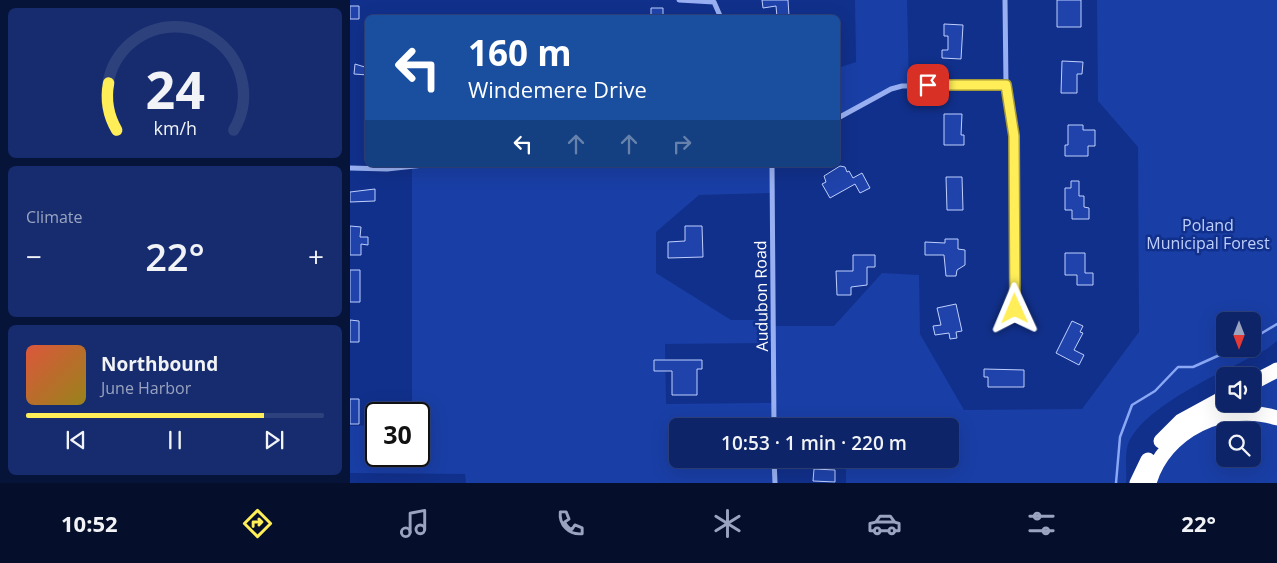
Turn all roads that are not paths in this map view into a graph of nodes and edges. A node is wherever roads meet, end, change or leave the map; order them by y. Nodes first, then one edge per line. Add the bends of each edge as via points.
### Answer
1 (679, 0) edge
2 (1005, 0) edge
3 (720, 15) edge
4 (1006, 85) junction
5 (840, 117) edge
6 (406, 167) edge
7 (772, 167) edge
8 (350, 168) edge
9 (1015, 316) dead end
10 (1277, 370) edge
11 (1261, 378) edge
12 (1216, 402) edge
13 (774, 418) edge
14 (1277, 418) edge
15 (774, 468) edge
16 (775, 483) edge
17 (1138, 483) edge
18 (1149, 483) edge

1 - 3 street via 714,2
2 - 4 street
4 - 5 street via 902,86
4 - 9 street via 1014,136
6 - 8 street
7 - 13 street, Audubon Road
10 - 11 highway
12 - 17 highway via 1181,421 1163,439 1148,459
14 - 18 highway via 1251,413 1230,414 1191,428 1161,456
15 - 16 street

